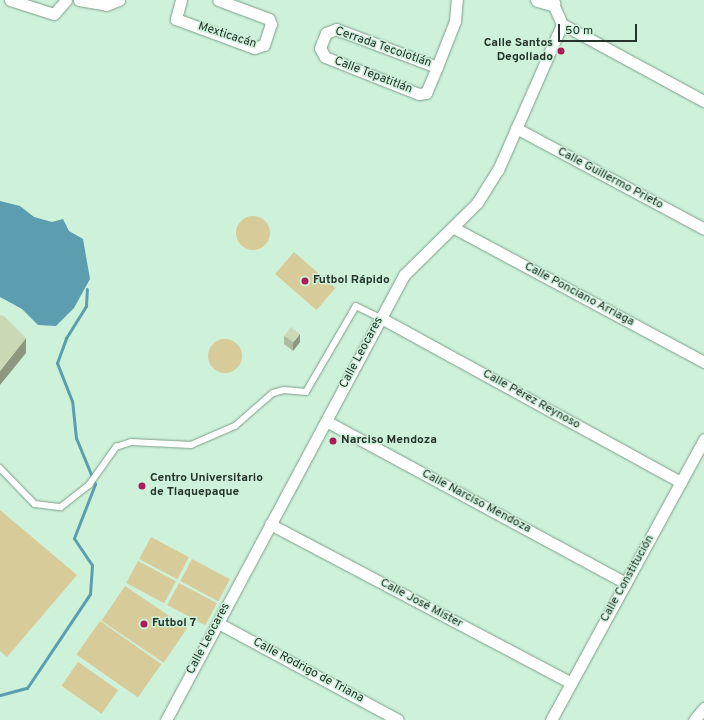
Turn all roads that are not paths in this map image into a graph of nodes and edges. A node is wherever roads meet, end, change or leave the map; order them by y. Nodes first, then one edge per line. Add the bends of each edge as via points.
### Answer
1 (10, 0) edge
2 (66, 0) edge
3 (79, 0) edge
4 (119, 0) edge
5 (181, 0) edge
6 (218, 0) edge
7 (457, 0) edge
8 (538, 0) edge
9 (553, 2) edge
10 (562, 24) junction
11 (321, 54) joint
12 (437, 67) junction
13 (426, 93) joint
14 (704, 101) edge
15 (516, 128) junction
16 (454, 228) junction
17 (704, 229) edge
18 (381, 318) junction
19 (704, 362) edge
20 (326, 421) junction
21 (704, 439) edge
22 (0, 468) edge
23 (681, 482) junction
24 (270, 524) junction
25 (626, 583) junction
26 (218, 623) junction
27 (571, 684) junction
28 (704, 708) edge
29 (166, 720) edge
30 (398, 720) edge
31 (551, 720) edge
32 (694, 720) edge

1 - 2 street via 54,14
3 - 4 street via 106,5
5 - 6 street, Mexticacán via 176,19 254,48 264,45 271,24 269,20
7 - 12 street, Cerrada Tecolotlán via 455,21
8 - 9 street
9 - 10 street
10 - 14 street
10 - 15 street, Calle Leocares
11 - 12 street, Cerrada Tecolotlán via 330,30
11 - 13 street, Calle Tepatitlán via 419,94
12 - 13 street, Cerrada Tecolotlán
15 - 16 street, Calle Leocares via 488,188
15 - 17 street, Calle Guillermo Prieto
16 - 18 street, Calle Leocares via 404,275
16 - 19 street, Calle Ponciano Arriaga
18 - 20 street, Calle Leocares
18 - 22 lane via 356,306 306,392 284,390 273,393 235,426 191,445 131,442 116,447 89,485 61,507 36,504
18 - 23 street, Calle Pérez Reynoso
20 - 24 street, Calle Leocares
20 - 25 street, Calle Narciso Mendoza
21 - 23 street, Calle Constitución
23 - 25 street, Calle Constitución
24 - 26 street, Calle Leocares
24 - 27 street, Calle José Mister
25 - 27 street, Calle Constitución
26 - 29 street, Calle Leocares
26 - 30 street, Calle Rodrigo de Triana
27 - 31 street, Calle Constitución
28 - 32 street

